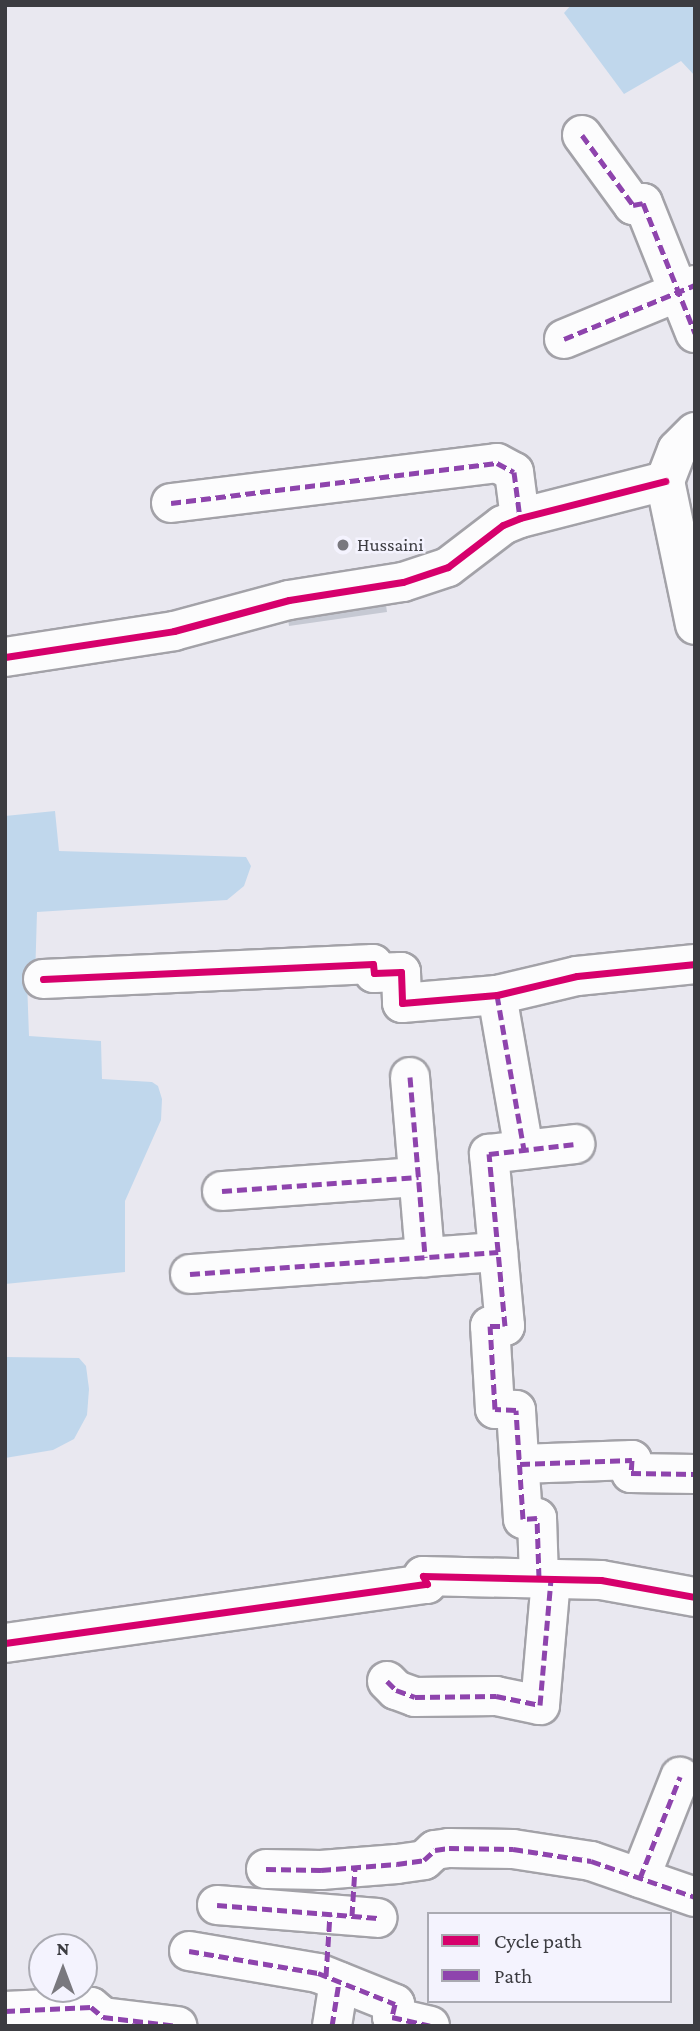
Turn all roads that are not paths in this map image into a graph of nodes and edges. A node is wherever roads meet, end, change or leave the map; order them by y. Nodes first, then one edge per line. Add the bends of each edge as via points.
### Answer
1 (583, 135) dead end
2 (686, 288) edge
3 (695, 333) edge
4 (564, 339) dead end
5 (695, 432) edge
6 (665, 481) junction
7 (172, 503) dead end
8 (520, 518) junction
9 (695, 625) edge
10 (5, 657) edge
11 (695, 964) edge
12 (43, 979) dead end
13 (497, 995) junction
14 (410, 1077) dead end
15 (575, 1144) dead end
16 (524, 1150) junction
17 (419, 1177) junction
18 (222, 1191) dead end
19 (498, 1252) junction
20 (425, 1257) junction
21 (190, 1274) dead end
22 (520, 1464) junction
23 (695, 1474) edge
24 (545, 1578) junction
25 (695, 1597) edge
26 (5, 1643) edge
27 (387, 1681) dead end
28 (680, 1777) dead end
29 (355, 1867) junction
30 (265, 1869) dead end
31 (640, 1878) junction
32 (695, 1897) edge
33 (217, 1905) dead end
34 (353, 1916) junction
35 (189, 1951) dead end
36 (332, 1979) junction
37 (5, 2011) edge
38 (177, 2026) edge
39 (332, 2026) edge
40 (430, 2026) edge

1 - 2 street via 633,205 643,204
2 - 3 street
2 - 4 street
5 - 6 street via 677,450
6 - 8 street
6 - 9 street
7 - 8 street via 497,463 514,472
8 - 10 street via 503,525 448,566 403,582 289,600 174,631
11 - 13 street via 577,976
12 - 13 street via 373,964 374,973 401,972 402,1003
13 - 16 street
14 - 17 street
15 - 16 street
16 - 19 street via 489,1154
17 - 18 street
17 - 20 street
19 - 20 street
19 - 22 street via 505,1326 490,1326 495,1409 516,1410
20 - 21 street
22 - 23 street via 632,1460 631,1473
22 - 24 street via 523,1519 537,1518
24 - 25 street via 601,1580
24 - 26 street via 423,1576 427,1584
24 - 27 street via 540,1705 496,1696 415,1697
28 - 31 street
29 - 30 street
29 - 31 street via 424,1860 435,1850 449,1848 513,1849 591,1861
29 - 34 street
31 - 32 street
33 - 34 street
34 - 36 street
35 - 36 street
36 - 39 street
36 - 40 street via 395,2004 392,2017
37 - 38 street via 91,2007 103,2017

